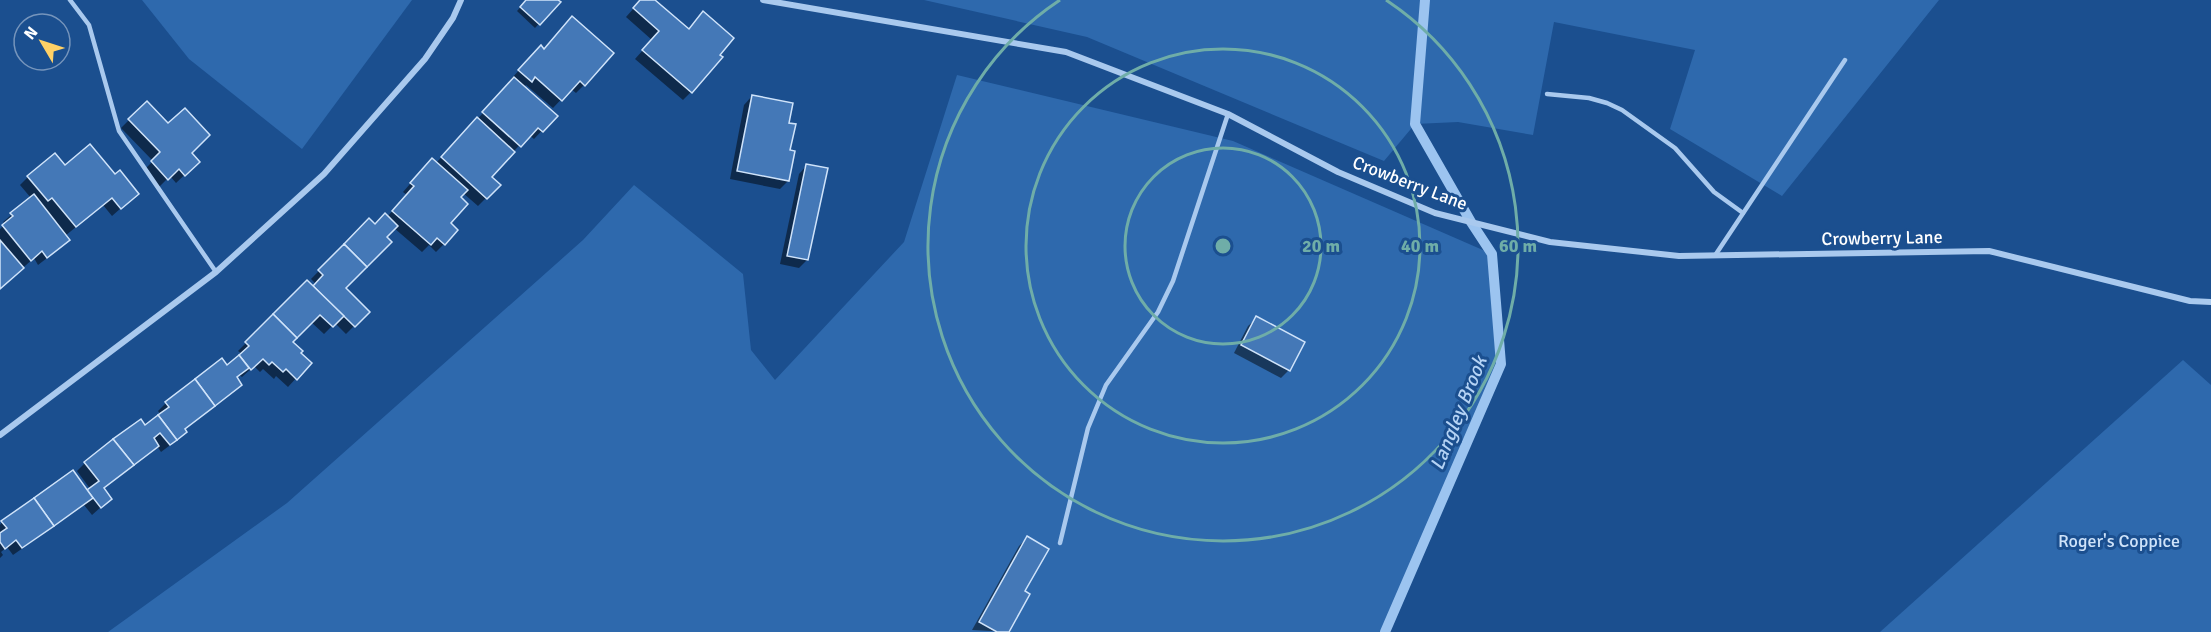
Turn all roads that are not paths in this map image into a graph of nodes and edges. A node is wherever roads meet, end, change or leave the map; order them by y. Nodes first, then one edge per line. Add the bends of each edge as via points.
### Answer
1 (70, 0) edge
2 (461, 0) edge
3 (763, 0) edge
4 (1845, 60) dead end
5 (1547, 94) dead end
6 (1228, 114) junction
7 (1743, 213) junction
8 (1716, 254) junction
9 (216, 272) junction
10 (2211, 302) edge
11 (0, 435) edge
12 (1060, 543) dead end

1 - 9 lane via 89,25 119,131
2 - 9 street via 425,59 324,174
3 - 6 street, Crowberry Lane via 1066,52
4 - 7 lane
5 - 7 lane via 1589,98 1622,110 1675,148 1714,192
6 - 8 street, Crowberry Lane via 1338,172 1435,213 1550,242 1679,256
6 - 12 lane via 1173,281 1158,312 1106,385 1091,420
7 - 8 lane
8 - 10 street, Crowberry Lane via 1989,251 2190,301
9 - 11 street

